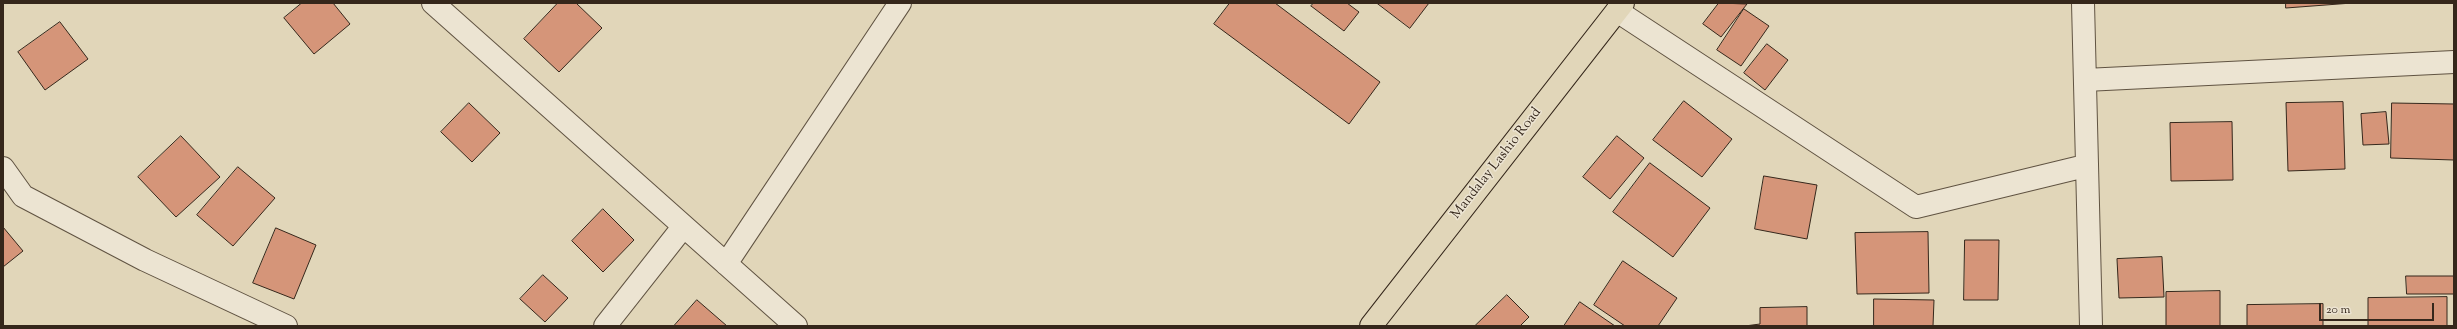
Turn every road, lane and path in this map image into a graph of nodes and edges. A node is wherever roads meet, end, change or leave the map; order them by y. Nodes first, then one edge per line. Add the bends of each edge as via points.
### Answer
1 (433, 3) edge
2 (900, 3) edge
3 (2083, 3) edge
4 (1620, 7) edge
5 (2454, 62) edge
6 (2085, 80) junction
7 (2085, 166) junction
8 (3, 168) edge
9 (683, 227) junction
10 (726, 264) junction
11 (286, 326) edge
12 (605, 326) edge
13 (796, 326) edge
14 (1371, 326) edge
15 (2091, 326) edge

1 - 9 street
2 - 10 street
3 - 6 street
4 - 7 street via 1916,207
4 - 14 highway, Mandalay Lashio Road
5 - 6 street
6 - 7 street
7 - 15 street
8 - 11 street via 23,196 145,260
9 - 10 street
9 - 12 street
10 - 13 street

